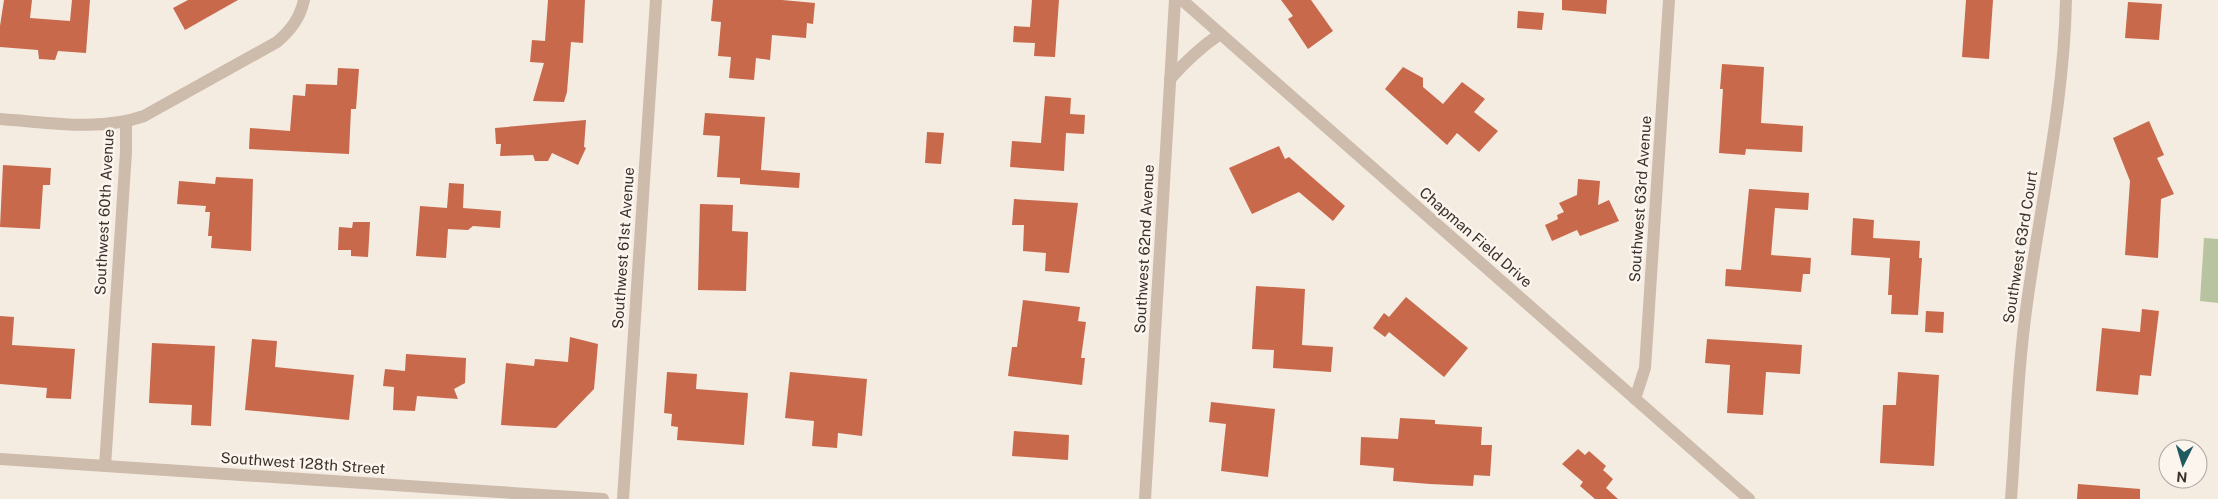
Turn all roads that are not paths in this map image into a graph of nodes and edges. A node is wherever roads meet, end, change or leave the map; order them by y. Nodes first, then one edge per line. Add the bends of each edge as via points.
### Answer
1 (304, 0) edge
2 (656, 0) edge
3 (1175, 0) edge
4 (1182, 0) edge
5 (1669, 0) edge
6 (2066, 0) edge
7 (1220, 34) junction
8 (1170, 79) junction
9 (0, 119) edge
10 (126, 122) junction
11 (1636, 399) junction
12 (0, 459) edge
13 (105, 466) junction
14 (603, 499) edge
15 (623, 499) edge
16 (1144, 499) edge
17 (1749, 499) edge
18 (2011, 499) edge

1 - 10 street, Southwest 60th Avenue via 299,18 277,42 162,107
2 - 15 street, Southwest 61st Avenue
3 - 8 street, Southwest 62nd Avenue
4 - 7 street, Chapman Field Drive
5 - 11 street, Southwest 63rd Avenue via 1645,368
6 - 18 street, Southwest 63rd Court via 2056,120 2024,326
7 - 8 street via 1186,61
7 - 11 street, Chapman Field Drive
8 - 16 street, Southwest 62nd Avenue
9 - 10 street via 72,124
10 - 13 street, Southwest 60th Avenue
11 - 17 street, Chapman Field Drive
12 - 13 street, Southwest 128th Street
13 - 14 street, Southwest 128th Street

